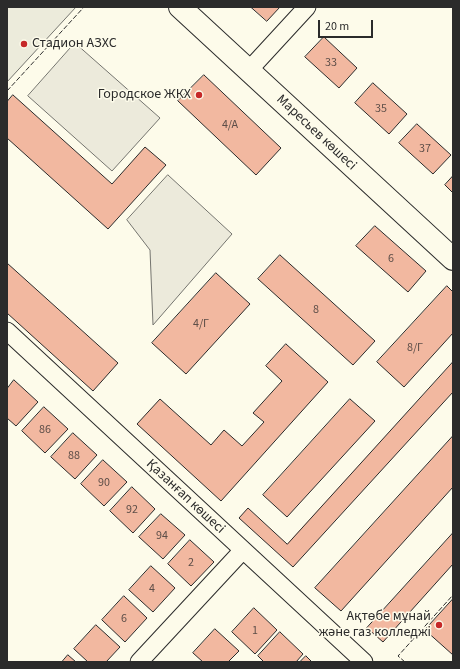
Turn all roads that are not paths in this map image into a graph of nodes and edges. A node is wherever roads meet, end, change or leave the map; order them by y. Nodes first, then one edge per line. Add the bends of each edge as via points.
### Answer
1 (180, 7) edge
2 (307, 7) edge
3 (249, 70) junction
4 (453, 259) edge
5 (7, 331) edge
6 (243, 550) junction
7 (139, 662) edge
8 (364, 662) edge

1 - 3 main road, Маресьев көшесі
2 - 3 street
3 - 4 main road, Маресьев көшесі
5 - 6 street, Қазанғап көшесі
6 - 7 street
6 - 8 street, Қазанғап көшесі

